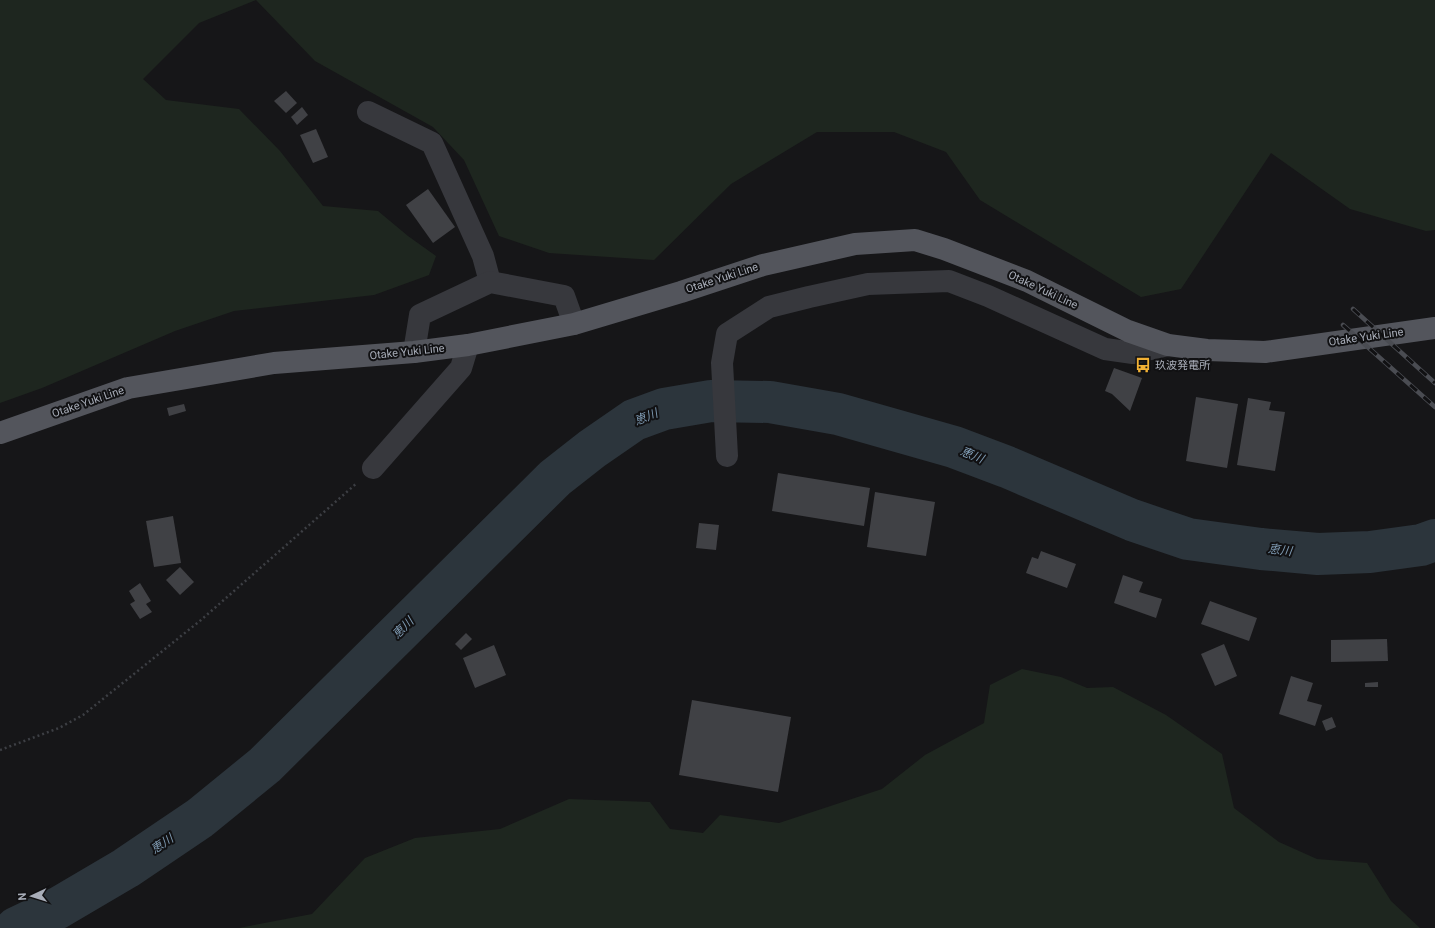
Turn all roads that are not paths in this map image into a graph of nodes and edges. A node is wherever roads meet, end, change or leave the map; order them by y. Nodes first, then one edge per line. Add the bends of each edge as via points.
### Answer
1 (368, 112) dead end
2 (490, 282) junction
3 (574, 324) junction
4 (1435, 328) edge
5 (468, 345) junction
6 (1168, 345) junction
7 (414, 352) junction
8 (0, 433) edge
9 (727, 456) dead end
10 (373, 468) road end

1 - 2 street via 432,142 483,256
2 - 3 street via 564,296
2 - 7 street via 420,315
3 - 5 main road, Otake Yuki Line
3 - 6 main road, Otake Yuki Line via 763,265 854,244 915,240 1027,281 1128,331
4 - 6 main road, Otake Yuki Line via 1265,352 1208,350
5 - 7 main road, Otake Yuki Line
5 - 10 street via 461,368
6 - 9 street via 1133,353 1105,349 949,281 868,284 769,307 727,334 722,363
7 - 8 main road, Otake Yuki Line via 274,363 128,388

